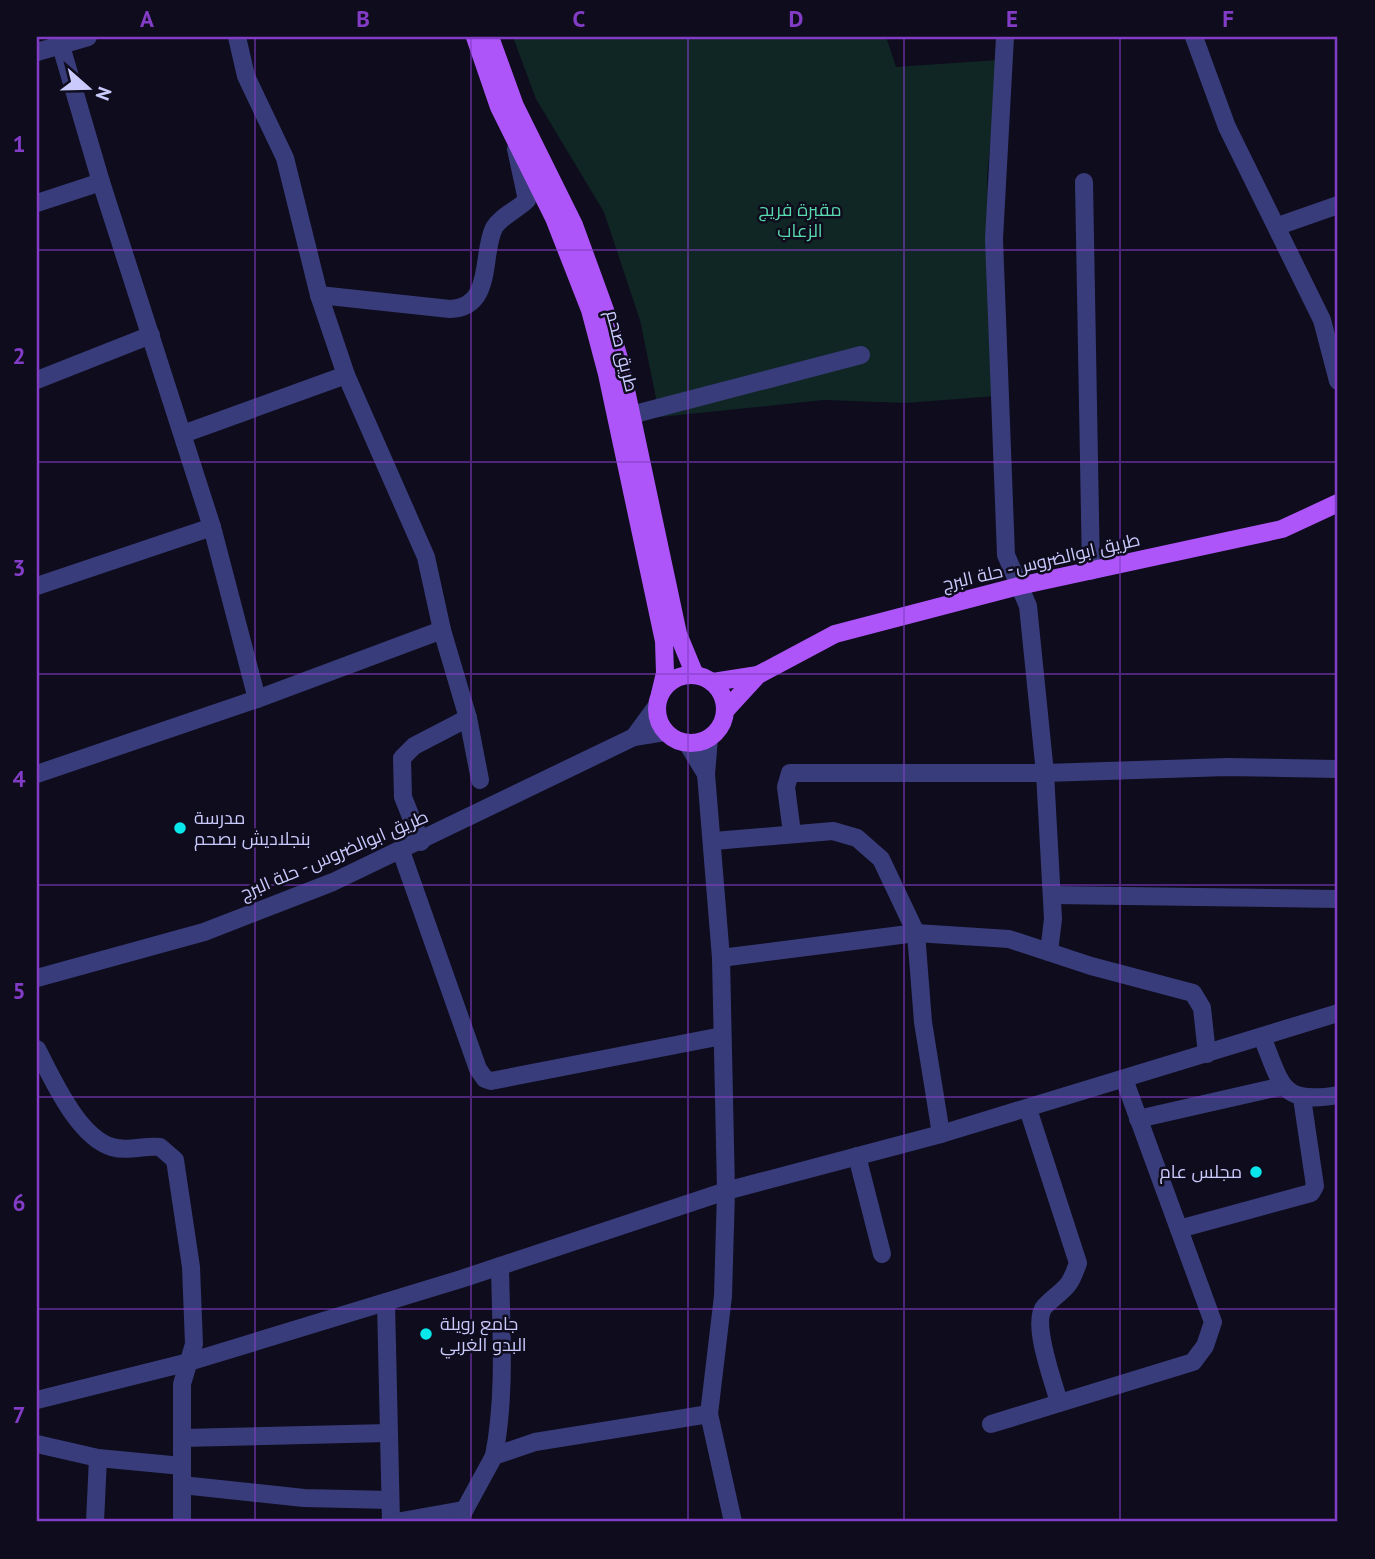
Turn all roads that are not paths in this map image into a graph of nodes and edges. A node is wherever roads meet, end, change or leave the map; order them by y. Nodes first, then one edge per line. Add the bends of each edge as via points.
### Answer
1 (88, 37) edge
2 (237, 37) edge
3 (475, 37) edge
4 (490, 37) edge
5 (1005, 37) edge
6 (1194, 37) edge
7 (61, 46) junction
8 (37, 52) edge
9 (514, 139) junction
10 (102, 182) junction
11 (1084, 182) dead end
12 (37, 203) edge
13 (1338, 205) edge
14 (1278, 226) junction
15 (319, 295) junction
16 (151, 335) junction
17 (861, 355) dead end
18 (346, 375) junction
19 (37, 380) edge
20 (1338, 381) edge
21 (631, 415) junction
22 (183, 434) junction
23 (1338, 503) edge
24 (212, 527) junction
25 (1091, 570) junction
26 (37, 586) edge
27 (1019, 586) junction
28 (442, 630) junction
29 (695, 675) junction
30 (758, 675) junction
31 (713, 682) junction
32 (257, 699) junction
33 (658, 700) junction
34 (725, 711) junction
35 (468, 718) junction
36 (665, 732) junction
37 (634, 737) junction
38 (709, 738) junction
39 (687, 743) junction
40 (1338, 769) edge
41 (1045, 773) junction
42 (37, 774) edge
43 (706, 774) junction
44 (480, 780) dead end
45 (792, 833) junction
46 (714, 841) junction
47 (421, 842) junction
48 (401, 851) junction
49 (1052, 895) junction
50 (1338, 899) edge
51 (916, 933) junction
52 (1049, 952) junction
53 (721, 958) junction
54 (37, 978) edge
55 (1338, 1013) edge
56 (722, 1036) junction
57 (1262, 1037) junction
58 (37, 1049) edge
59 (1207, 1054) junction
60 (1124, 1079) junction
61 (1283, 1086) junction
62 (1338, 1095) edge
63 (1302, 1098) junction
64 (1028, 1108) junction
65 (1138, 1119) junction
66 (941, 1134) junction
67 (857, 1156) junction
68 (726, 1191) junction
69 (1179, 1229) junction
70 (882, 1254) dead end
71 (500, 1266) junction
72 (386, 1302) junction
73 (189, 1362) junction
74 (37, 1400) edge
75 (1059, 1403) junction
76 (709, 1414) junction
77 (991, 1424) dead end
78 (388, 1433) junction
79 (182, 1438) junction
80 (37, 1444) edge
81 (494, 1456) junction
82 (98, 1458) junction
83 (182, 1466) junction
84 (182, 1485) junction
85 (390, 1500) junction
86 (461, 1516) edge
87 (95, 1522) edge
88 (182, 1522) edge
89 (394, 1522) edge
90 (733, 1522) edge

1 - 7 street
2 - 15 street via 246,76 285,158
3 - 9 main road, طريق صحم
4 - 21 main road, طريق صحم via 515,106 562,198 596,281
5 - 27 street via 995,239 1006,555
6 - 14 street via 1227,127
7 - 8 street
7 - 10 street
9 - 15 street via 527,200 500,219 492,231 482,282 469,302 450,309
9 - 33 main road, طريق صحم via 567,249 603,354 664,641 665,673
10 - 12 street
10 - 16 street
11 - 25 street
13 - 14 street
14 - 20 street via 1322,320
15 - 18 street
16 - 19 street
16 - 22 street
17 - 21 street
18 - 22 street
18 - 28 street via 426,557
21 - 29 main road, طريق صحم via 678,634
22 - 24 street
23 - 25 main road, طريق ابوالضروس - حلة البرج via 1282,528
24 - 26 street
24 - 32 street
25 - 27 main road, طريق ابوالضروس - حلة البرج
27 - 30 main road, طريق ابوالضروس - حلة البرج via 835,634
27 - 41 street via 1028,606
28 - 32 street
28 - 35 street
29 - 31 main road
29 - 33 main road via 675,679
30 - 31 main road, طريق ابوالضروس - حلة البرج
30 - 34 main road, طريق ابوالضروس - حلة البرج
31 - 34 main road
32 - 42 street
33 - 36 main road via 658,720
33 - 37 street, طريق ابوالضروس - حلة البرج
34 - 38 main road via 723,722
35 - 44 street
35 - 47 street via 414,746 402,758 403,797
36 - 37 street, طريق ابوالضروس - حلة البرج
36 - 39 main road
37 - 47 street, طريق ابوالضروس - حلة البرج
38 - 39 main road
38 - 43 street
39 - 43 street
40 - 41 street via 1227,767
41 - 45 street via 790,773 786,787
41 - 49 street
43 - 46 street
45 - 46 street
45 - 51 street via 833,831 857,838 881,859
46 - 53 street
47 - 48 street, طريق ابوالضروس - حلة البرج
48 - 54 street, طريق ابوالضروس - حلة البرج via 204,932
48 - 56 street via 485,1079
49 - 50 street
49 - 52 street
51 - 52 street via 1009,939
51 - 53 street
51 - 66 street via 923,1022
52 - 59 street via 1193,993 1202,1008
53 - 56 street
55 - 57 street
56 - 68 street
57 - 59 street
57 - 61 street
58 - 73 street via 65,1102 98,1141 124,1150 160,1147 175,1160 191,1267 194,1344
59 - 60 street
60 - 64 street
60 - 65 street
61 - 63 street
61 - 65 street
62 - 63 street
63 - 69 street via 1315,1186 1311,1193
64 - 66 street
64 - 75 street via 1078,1263 1070,1286 1043,1308 1039,1325
65 - 69 street
66 - 67 street
67 - 68 street
67 - 70 street
68 - 71 street
68 - 76 street via 723,1296
69 - 75 street via 1213,1322 1205,1346 1193,1362
71 - 72 street
71 - 81 street via 499,1431
72 - 73 street
72 - 78 street
73 - 74 street
73 - 79 street via 182,1384
75 - 77 street
76 - 81 street via 535,1442
76 - 90 street
78 - 79 street
78 - 85 street
79 - 83 street
80 - 82 street
81 - 86 street
82 - 83 street
82 - 87 street
83 - 84 street
84 - 85 street via 304,1498
84 - 88 street
85 - 89 street
86 - 89 street

